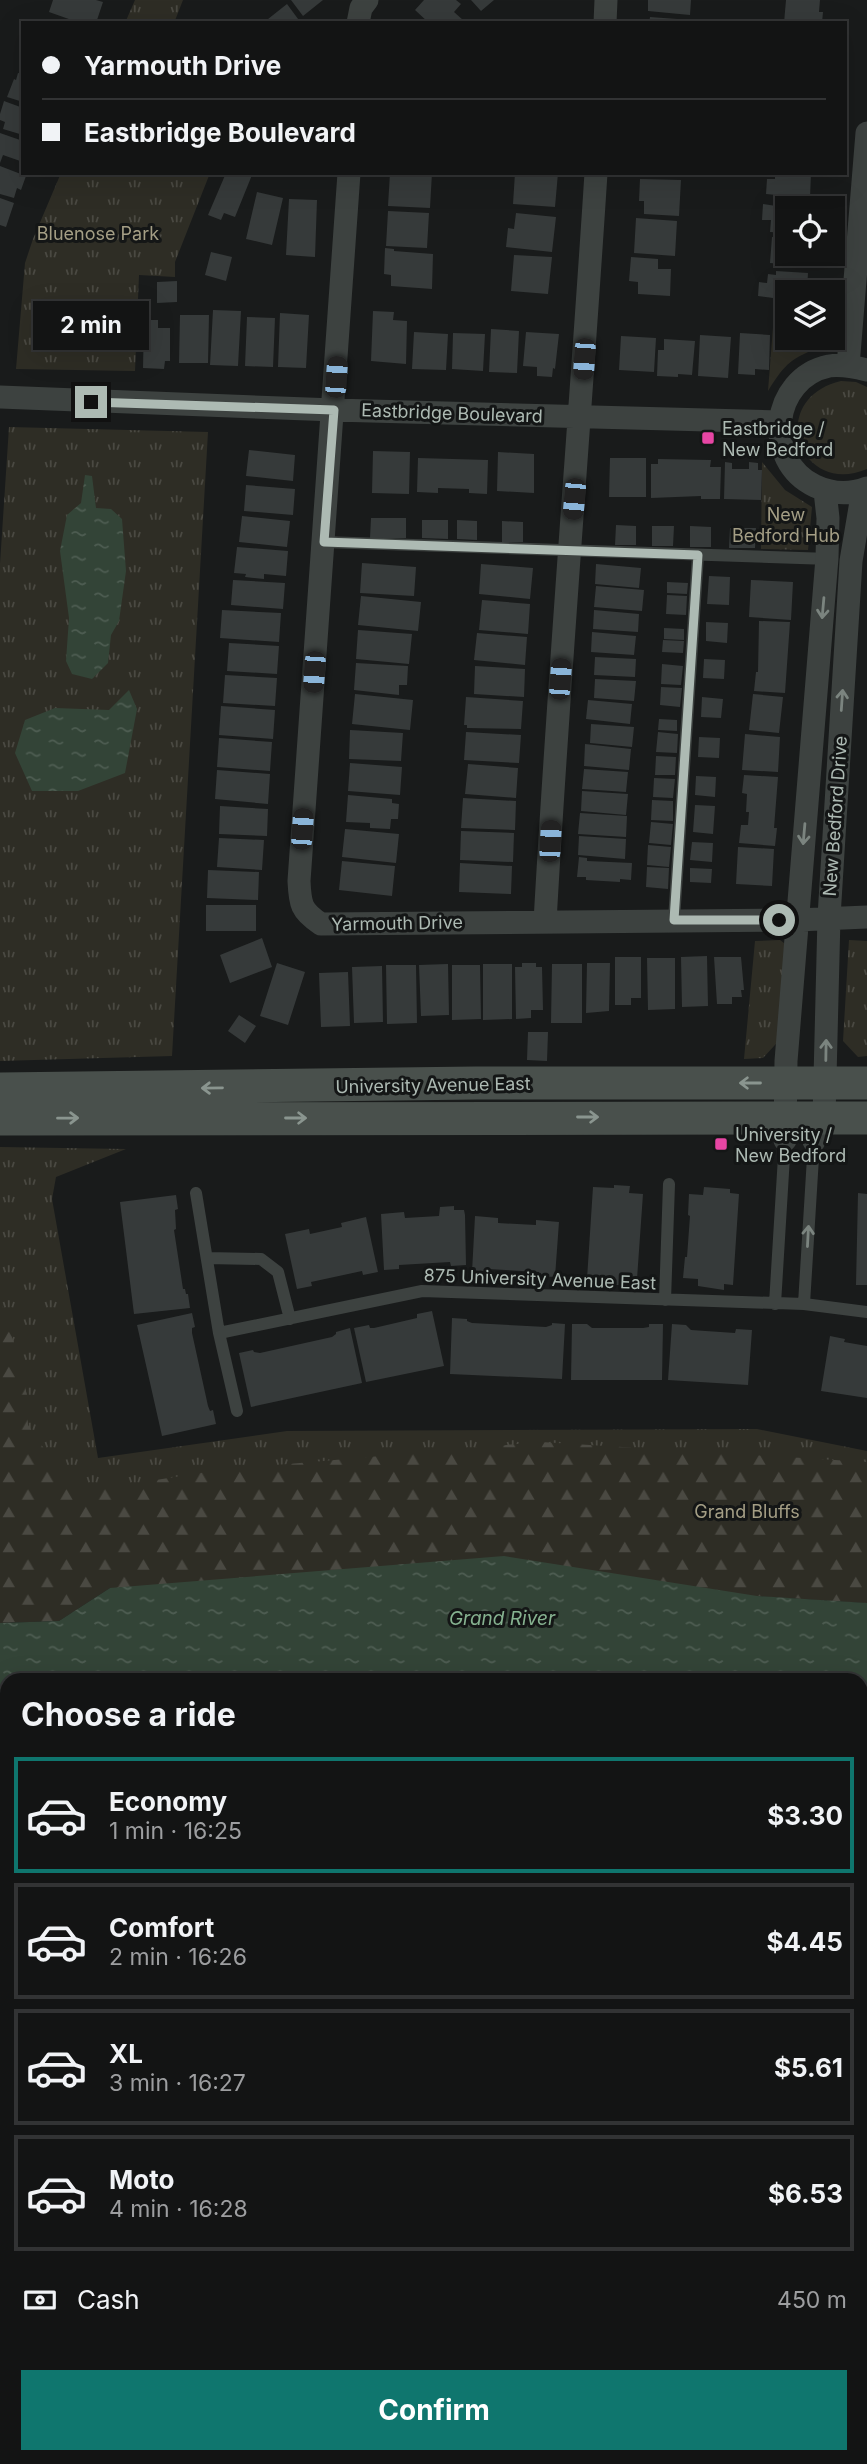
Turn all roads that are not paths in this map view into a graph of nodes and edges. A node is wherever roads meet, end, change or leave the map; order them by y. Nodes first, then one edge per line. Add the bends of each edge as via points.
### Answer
1 (367, 0) edge
2 (606, 0) edge
3 (358, 21) edge
4 (605, 21) edge
5 (867, 133) edge
6 (866, 173) edge
7 (349, 175) edge
8 (596, 175) edge
9 (858, 368) edge
10 (0, 397) edge
11 (334, 410) junction
12 (580, 417) junction
13 (779, 422) junction
14 (865, 489) edge
15 (825, 491) junction
16 (324, 542) junction
17 (570, 550) junction
18 (698, 555) junction
19 (827, 558) junction
20 (851, 561) junction
21 (829, 917) junction
22 (867, 917) edge
23 (674, 920) junction
24 (797, 920) junction
25 (545, 922) junction
26 (785, 1083) junction
27 (825, 1083) junction
28 (867, 1083) edge
29 (0, 1089) edge
30 (867, 1118) edge
31 (0, 1119) edge
32 (785, 1129) junction
33 (819, 1129) junction
34 (669, 1184) dead end
35 (196, 1193) dead end
36 (207, 1258) junction
37 (665, 1300) junction
38 (775, 1304) junction
39 (804, 1304) junction
40 (867, 1312) edge
41 (290, 1319) junction
42 (219, 1333) junction
43 (237, 1411) dead end

1 - 3 street
2 - 4 street
5 - 6 street
6 - 9 street
7 - 11 street, Yarmouth Drive
8 - 12 street
9 - 13 street via 831,366 805,377 783,407
10 - 11 street, Eastbridge Boulevard
11 - 12 street, Eastbridge Boulevard
11 - 16 street, Yarmouth Drive
12 - 13 street, Eastbridge Boulevard
12 - 17 street
13 - 15 street via 781,446 791,467
14 - 15 street
14 - 20 street, New Bedford Drive
15 - 19 street, New Bedford Drive
16 - 17 lane
16 - 25 street, Yarmouth Drive via 299,881 299,898 306,914 321,924
17 - 18 lane
17 - 25 street
18 - 19 lane
18 - 23 lane
19 - 20 lane
19 -> 24 street, New Bedford Drive
21 -> 20 street, New Bedford Drive
21 - 22 street, Yarmouth Drive
21 - 24 street, Yarmouth Drive
27 -> 21 street, New Bedford Drive
23 - 24 street, Yarmouth Drive
23 - 25 street, Yarmouth Drive
24 - 26 street, New Bedford Drive
26 - 27 main road, University Avenue East
26 -> 29 main road, University Avenue East
26 - 32 street, New Bedford Drive
27 - 28 main road, University Avenue East
27 - 33 street, New Bedford Drive
30 - 33 main road, University Avenue East
31 -> 32 main road, University Avenue East
32 - 33 main road, University Avenue East
32 - 38 lane
39 -> 33 lane
34 - 37 lane, 875 University Avenue East
35 - 36 lane
36 - 41 lane via 261,1259 278,1272
36 - 42 lane
37 - 38 lane, 875 University Avenue East
37 - 41 lane, 875 University Avenue East via 422,1291
38 - 39 lane, 875 University Avenue East
39 - 40 lane, 875 University Avenue East
41 - 42 lane, 875 University Avenue East
42 - 43 lane

